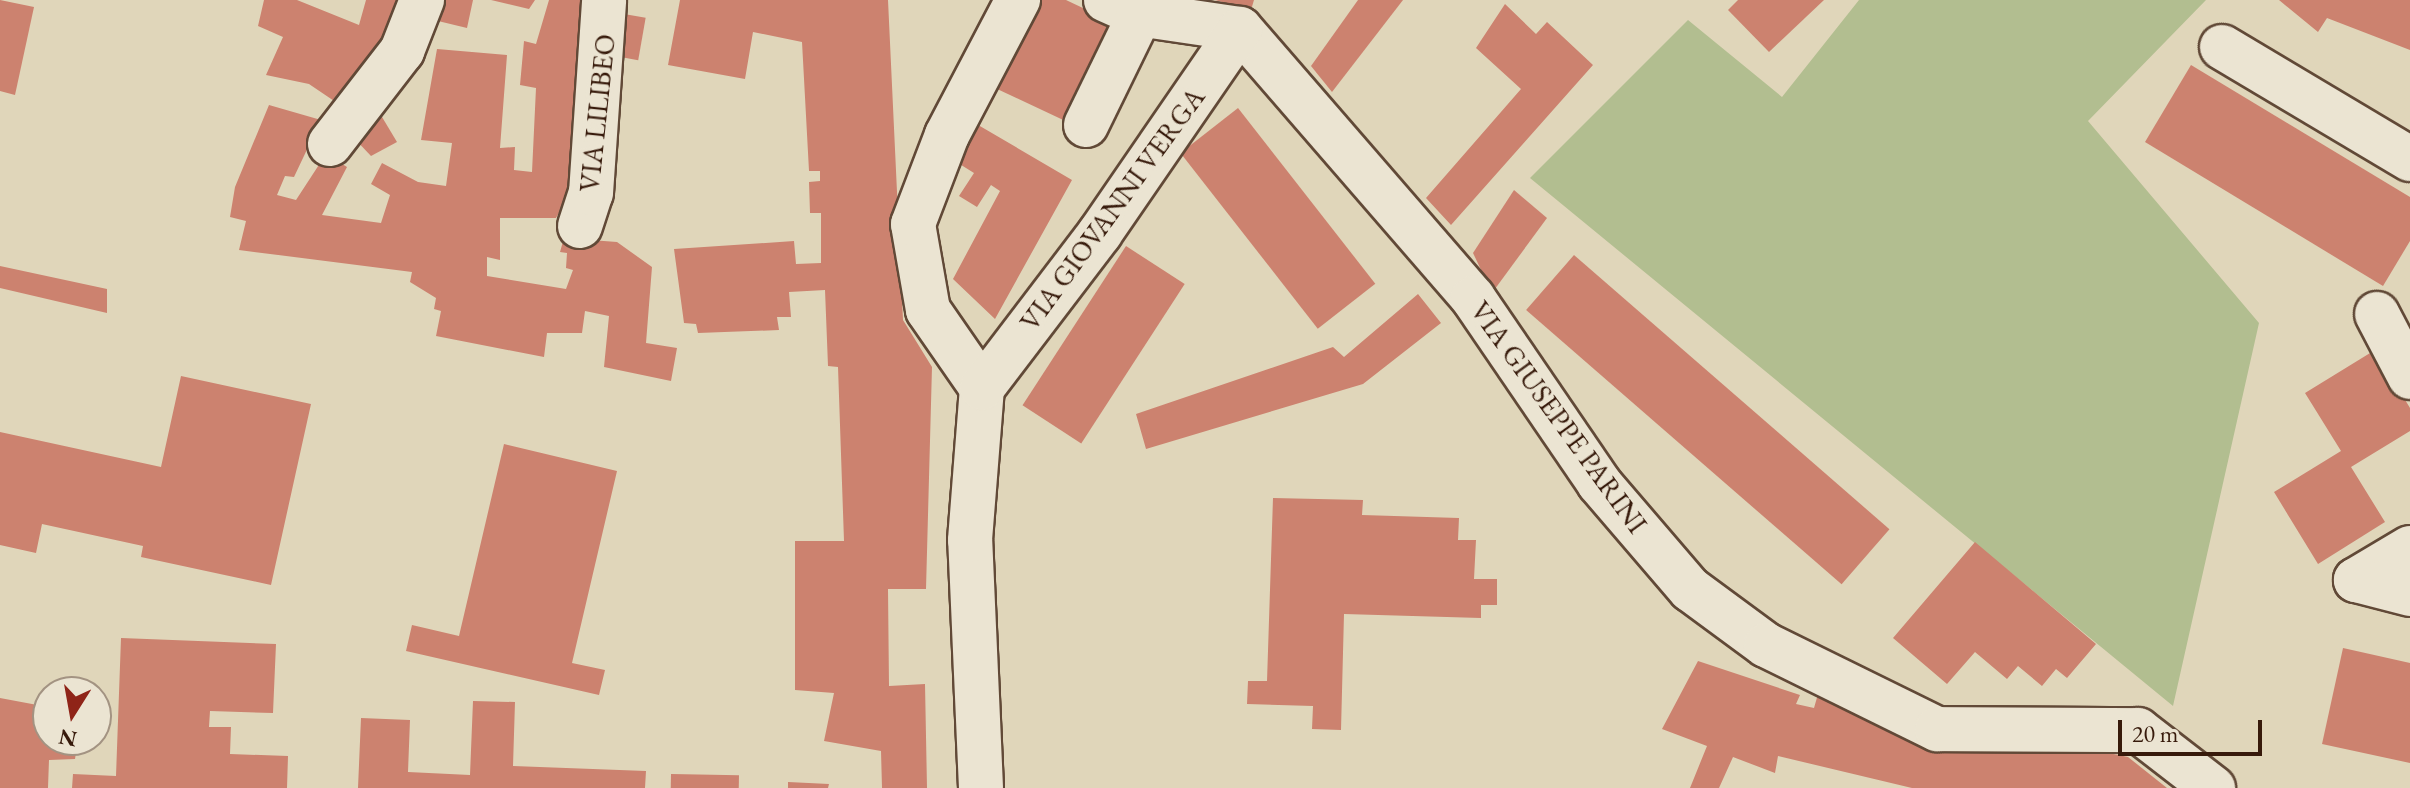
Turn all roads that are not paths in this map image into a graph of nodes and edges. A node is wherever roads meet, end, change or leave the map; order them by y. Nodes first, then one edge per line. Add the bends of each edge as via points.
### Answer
1 (422, 0) edge
2 (604, 0) edge
3 (1018, 0) edge
4 (1130, 5) edge
5 (1240, 29) junction
6 (2222, 47) dead end
7 (1086, 125) dead end
8 (330, 144) dead end
9 (2410, 159) edge
10 (580, 226) dead end
11 (2377, 314) dead end
12 (2410, 377) edge
13 (982, 388) junction
14 (2410, 548) edge
15 (2410, 594) edge
16 (981, 788) edge
17 (2213, 788) edge

1 - 8 street via 402,51
2 - 10 street, VIA LILIBEO via 591,193
3 - 13 street via 947,135 913,224 928,310
4 - 5 street
4 - 7 street
5 - 13 street, VIA GIOVANNI VERGA
5 - 17 street, VIA GIUSEPPE PARINI via 1473,298 1599,483 1690,589 1766,645 1937,729 2138,730
6 - 9 street
11 - 12 street
13 - 16 street via 970,540
14 - 15 street via 2356,580

